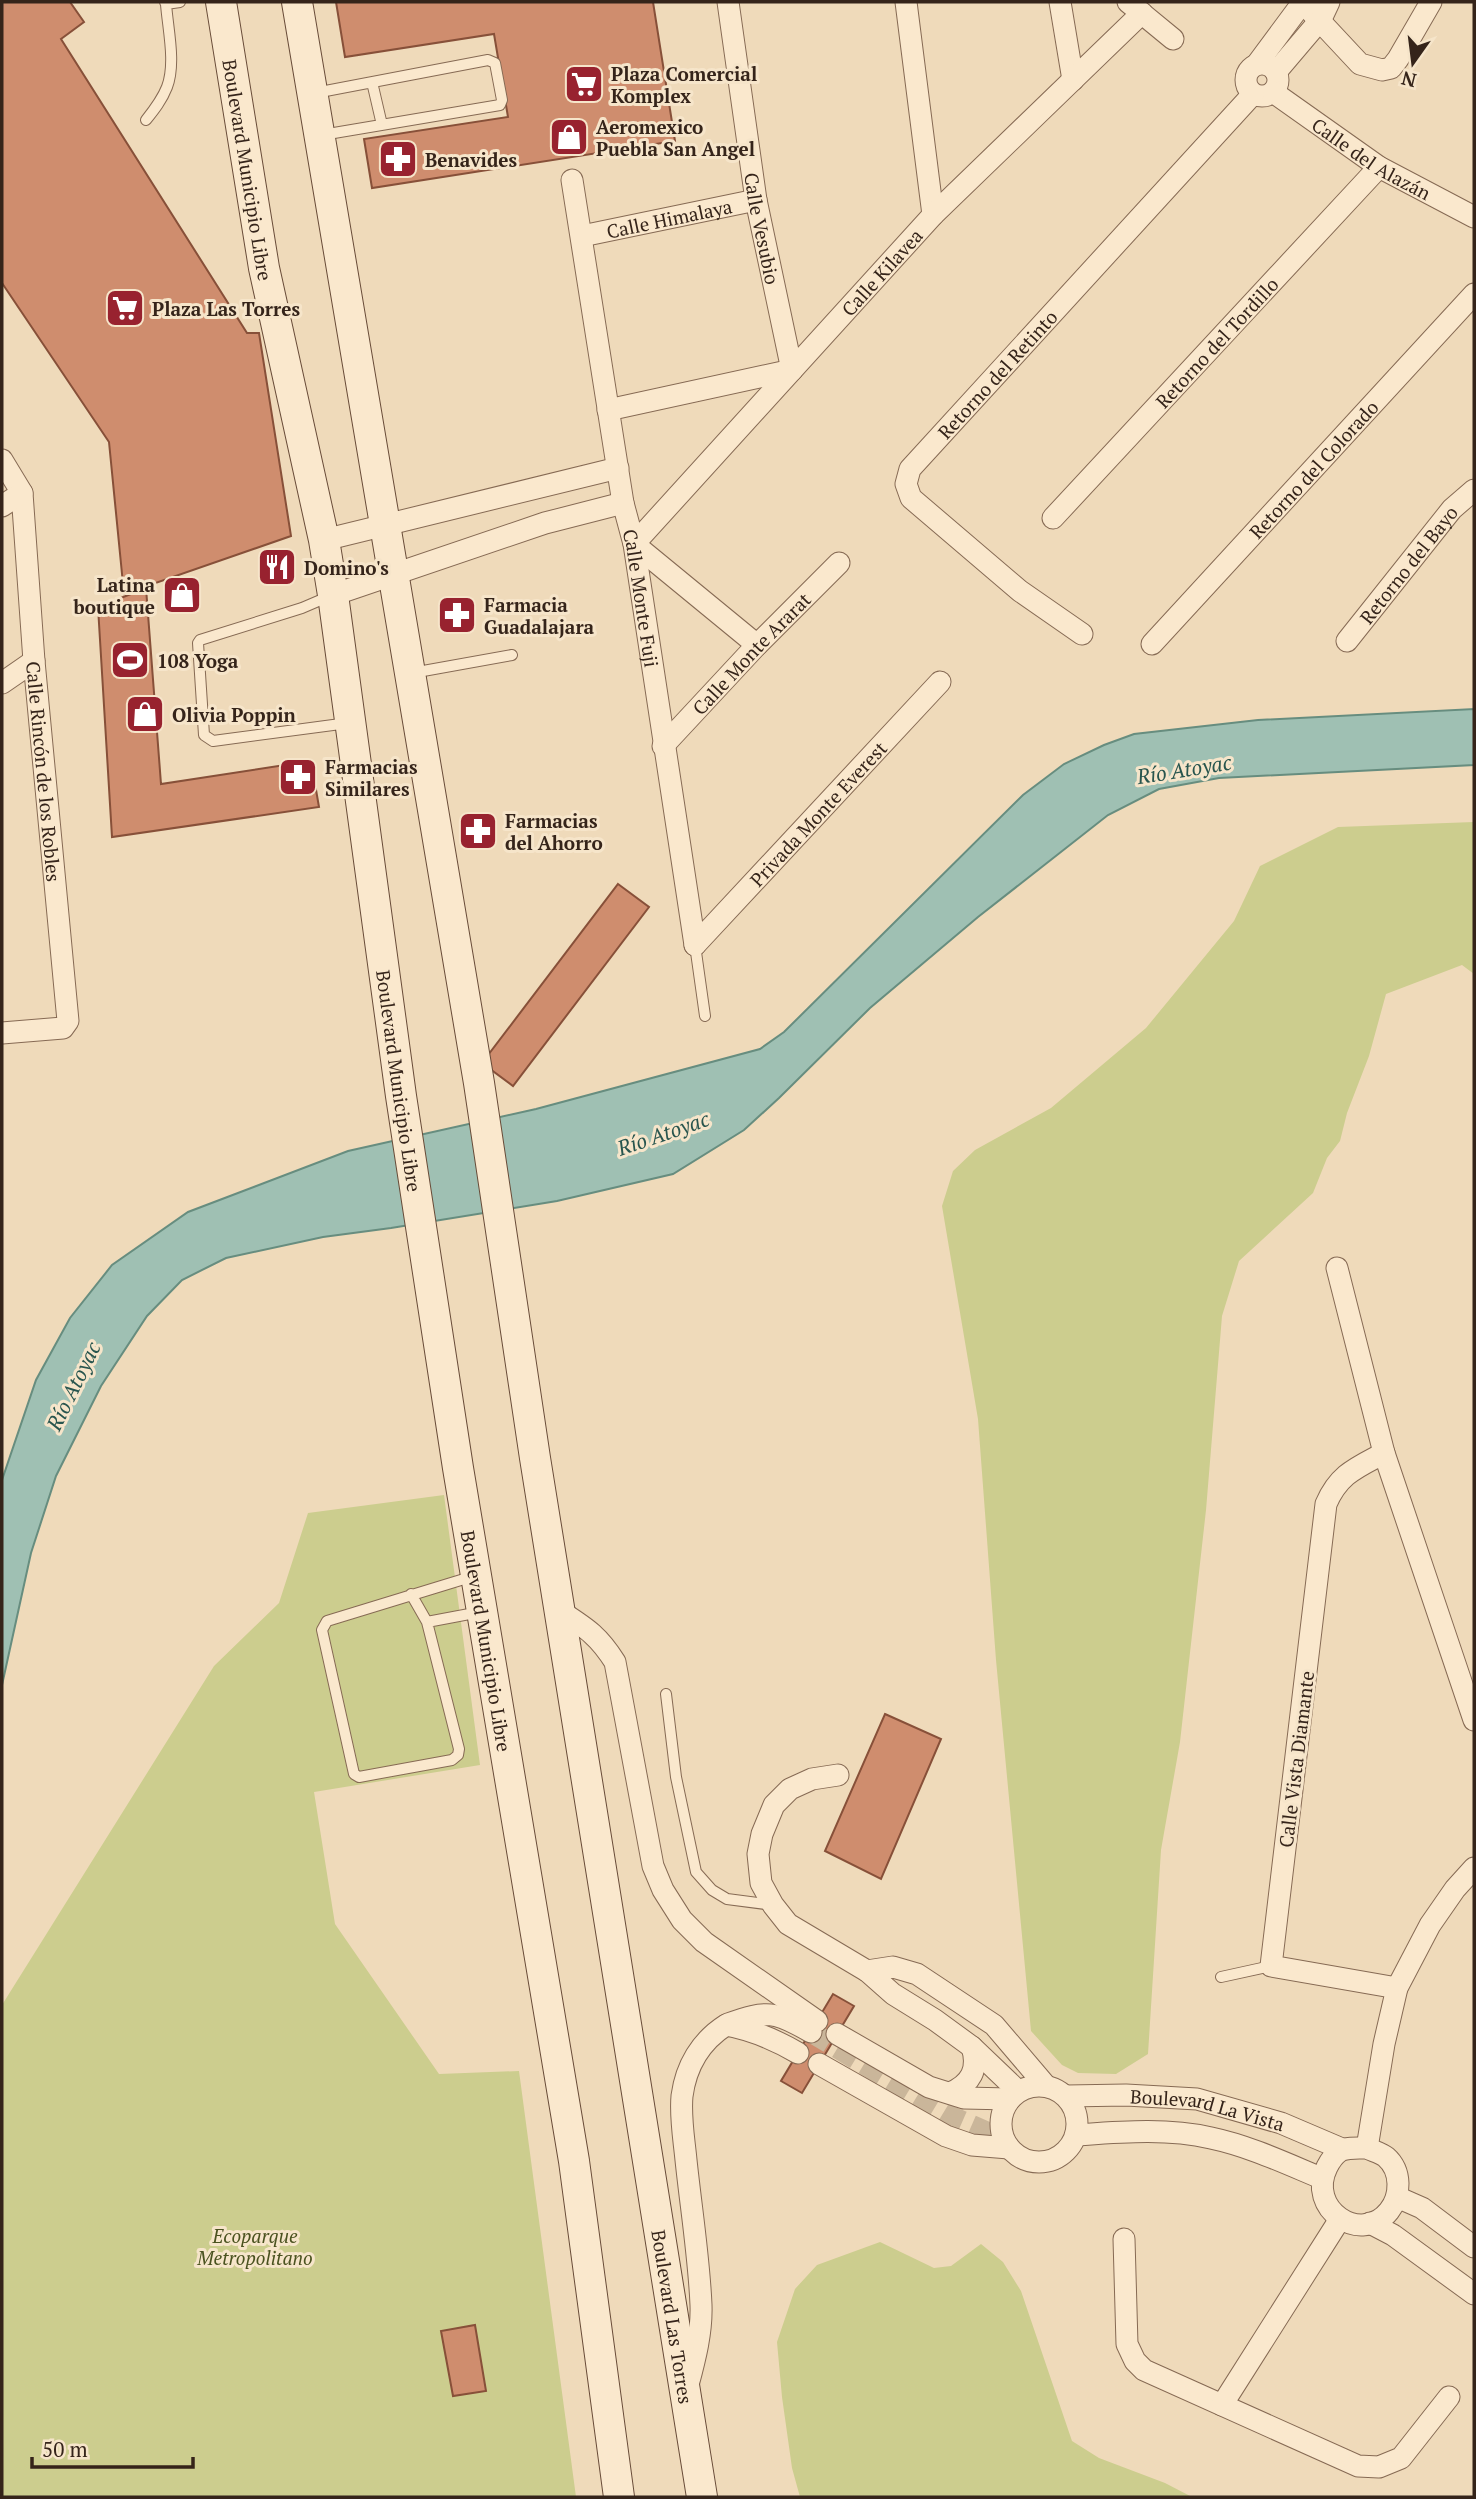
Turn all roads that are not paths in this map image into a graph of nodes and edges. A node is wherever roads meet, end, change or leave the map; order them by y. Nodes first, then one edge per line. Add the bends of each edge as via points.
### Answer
1 (180, 2) edge
2 (221, 2) edge
3 (297, 2) edge
4 (728, 2) edge
5 (906, 2) edge
6 (1060, 2) edge
7 (1303, 2) edge
8 (1431, 2) edge
9 (166, 3) edge
10 (1135, 7) edge
11 (1325, 10) edge
12 (1173, 39) dead end
13 (1073, 80) junction
14 (1265, 80) junction
15 (372, 82) junction
16 (312, 93) junction
17 (146, 120) dead end
18 (382, 125) junction
19 (320, 135) junction
20 (1379, 167) junction
21 (572, 180) dead end
22 (756, 200) junction
23 (933, 215) junction
24 (1474, 217) edge
25 (582, 236) junction
26 (1474, 293) edge
27 (792, 370) junction
28 (608, 410) junction
29 (2, 460) edge
30 (618, 468) junction
31 (1474, 490) edge
32 (22, 493) junction
33 (623, 503) junction
34 (2, 506) edge
35 (1053, 518) dead end
36 (386, 526) junction
37 (324, 541) junction
38 (634, 544) junction
39 (839, 562) dead end
40 (394, 573) junction
41 (333, 595) junction
42 (1082, 634) dead end
43 (1347, 641) dead end
44 (757, 645) junction
45 (1152, 645) dead end
46 (512, 655) dead end
47 (34, 661) junction
48 (410, 673) junction
49 (940, 682) dead end
50 (2, 683) edge
51 (350, 722) junction
52 (663, 746) junction
53 (695, 945) junction
54 (705, 1016) dead end
55 (2, 1034) edge
56 (1337, 1268) dead end
57 (1384, 1453) junction
58 (476, 1575) junction
59 (411, 1594) junction
60 (560, 1611) junction
61 (482, 1612) junction
62 (427, 1622) junction
63 (666, 1694) dead end
64 (1474, 1720) edge
65 (838, 1776) dead end
66 (1474, 1868) edge
67 (774, 1905) junction
68 (1271, 1966) junction
69 (867, 1971) junction
70 (1221, 1977) dead end
71 (1397, 1988) junction
72 (726, 2025) junction
73 (837, 2035) dead end
74 (972, 2048) junction
75 (798, 2053) tunnel mouth
76 (819, 2064) dead end
77 (1046, 2086) junction
78 (950, 2093) junction
79 (1014, 2095) junction
80 (1066, 2096) junction
81 (1077, 2135) junction
82 (1009, 2148) junction
83 (1367, 2148) junction
84 (1342, 2150) junction
85 (1321, 2178) junction
86 (1397, 2197) junction
87 (1340, 2219) junction
88 (1370, 2223) junction
89 (1124, 2239) dead end
90 (1474, 2247) edge
91 (1474, 2294) edge
92 (685, 2393) junction
93 (1449, 2398) dead end
94 (1222, 2405) junction
95 (620, 2497) edge
96 (702, 2497) edge

1 - 9 lane
2 - 37 main road, Boulevard Municipio Libre via 264,268
3 - 16 main road
4 - 22 street, Calle Vesubio
5 - 23 street
6 - 13 street
7 - 11 street
7 - 14 street
8 - 11 street via 1398,59 1382,70 1360,64
9 - 17 lane via 168,86
10 - 12 street
10 - 13 street, Calle Kilavea
11 - 14 street
13 - 23 street, Calle Kilavea
14 - 20 street, Calle del Alazán
14 - 42 street, Retorno del Retinto via 910,469 906,484 911,498 1020,591
15 - 16 lane
15 - 18 lane
15 - 18 lane via 488,60 495,63 500,105
16 - 19 main road
18 - 19 lane
19 - 36 main road
20 - 24 street, Calle del Alazán
20 - 35 street, Retorno del Tordillo
21 - 25 street, Calle Monte Fuji
22 - 25 street, Calle Himalaya
22 - 27 street, Calle Vesubio
23 - 27 street, Calle Kilavea
25 - 28 street, Calle Monte Fuji
26 - 45 street, Retorno del Colorado
27 - 28 street
27 - 38 street, Calle Kilavea
28 - 30 street, Calle Monte Fuji
29 - 32 street, Calle Rincón de los Robles
30 - 33 street, Calle Monte Fuji
30 - 36 street
31 - 43 street, Retorno del Bayo via 1452,509
32 - 34 street
32 - 47 street, Calle Rincón de los Robles
33 - 38 street, Calle Monte Fuji
33 - 40 street via 545,523
36 - 37 street
36 - 40 main road
37 - 41 main road, Boulevard Municipio Libre
38 - 44 street
38 - 52 street, Calle Monte Fuji
39 - 44 street, Calle Monte Ararat
40 - 41 street
40 - 48 main road
41 - 51 main road, Boulevard Municipio Libre
41 - 51 lane via 200,640 204,735 214,741
44 - 52 street, Calle Monte Ararat
46 - 48 lane
47 - 50 street
47 - 55 street, Calle Rincón de los Robles via 68,1021 63,1028
48 - 60 main road
49 - 53 street, Privada Monte Everest
51 - 58 main road, Boulevard Municipio Libre via 401,1096
52 - 53 street, Calle Monte Fuji
53 - 54 lane, Calle Monte Fuji
56 - 57 street
57 - 64 street
57 - 68 street, Calle Vista Diamante via 1346,1474 1333,1487 1326,1504
58 - 59 lane
58 - 61 main road, Boulevard Municipio Libre
59 - 62 lane
59 - 62 lane via 324,1625 356,1776 452,1760 458,1755
60 - 72 street via 588,1628 615,1662 653,1866 663,1890 682,1920 704,1942 814,2027 758,2013
60 - 92 main road, Boulevard Las Torres
61 - 62 lane
61 - 95 main road, Boulevard Municipio Libre via 574,2161
63 - 67 lane via 676,1777 696,1872 727,1899
65 - 67 street via 812,1779 790,1789 774,1805 758,1854 761,1883
66 - 71 street via 1430,1924
67 - 69 street via 788,1924
68 - 70 lane
68 - 71 street
69 - 74 street
69 - 77 street via 893,1967 917,1974 994,2025
71 - 83 street
72 - 75 street via 752,2030
72 - 92 street via 712,2034 692,2061 682,2095 701,2307 697,2352
73 - 78 street via 914,2080
74 - 78 street via 976,2059 970,2080
74 - 79 street
76 - 82 street via 946,2136 972,2145
77 - 79 street via 1032,2086
77 - 80 street
78 - 79 street via 964,2098
79 - 82 street via 1002,2115 1001,2132
80 - 81 street via 1077,2114
80 - 84 street, Boulevard La Vista via 1197,2099 1281,2123
81 - 82 street via 1069,2150 1055,2160 1022,2159
81 - 85 street, Boulevard La Vista via 1140,2131 1209,2137
83 - 84 street
83 - 86 street via 1387,2158 1398,2177
84 - 85 street via 1330,2160
85 - 87 street via 1323,2198
86 - 88 street via 1387,2213
86 - 90 street via 1422,2208
87 - 88 street
87 - 94 street
88 - 91 street
89 - 94 street via 1127,2344 1135,2361 1144,2370
92 - 96 main road, Boulevard Las Torres
93 - 94 street via 1401,2458 1379,2467 1358,2466

